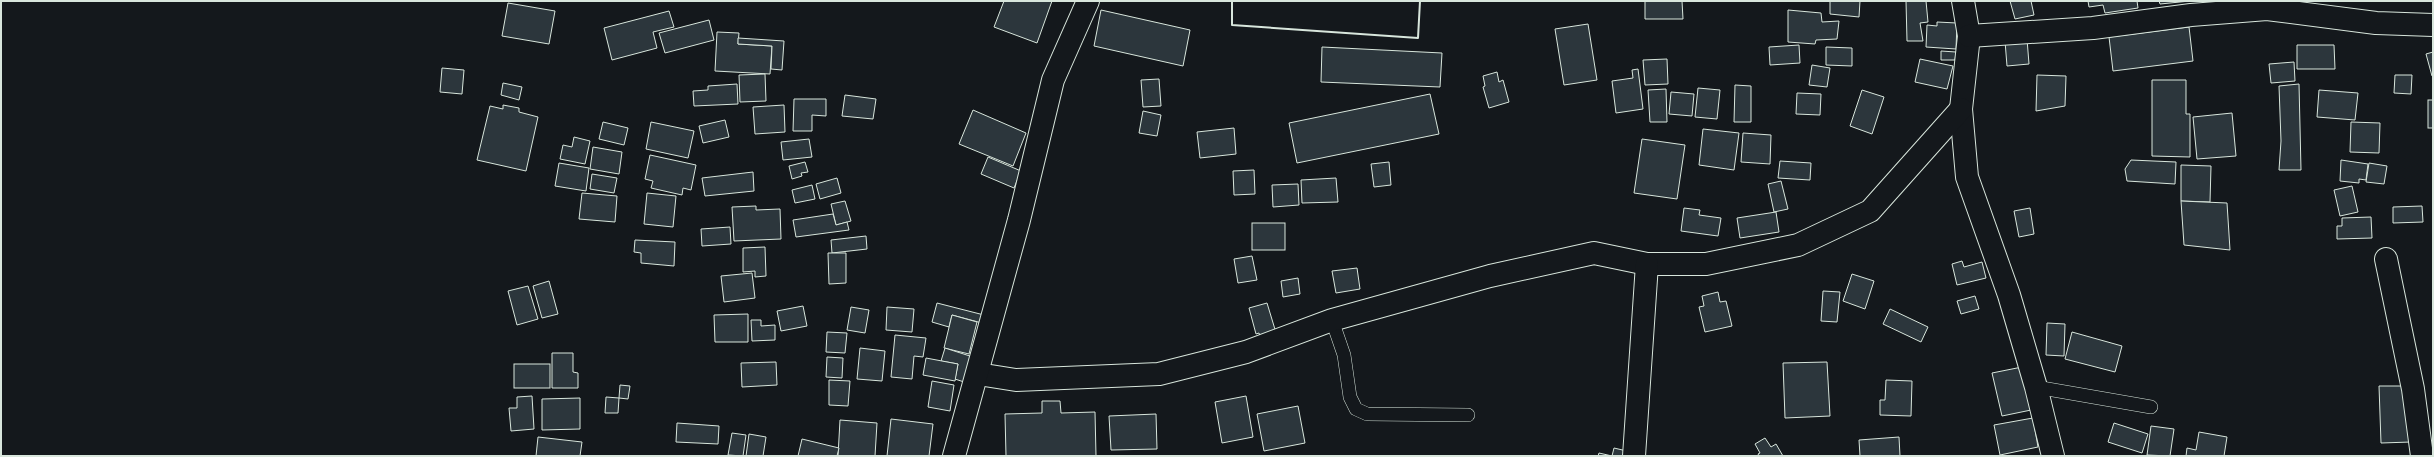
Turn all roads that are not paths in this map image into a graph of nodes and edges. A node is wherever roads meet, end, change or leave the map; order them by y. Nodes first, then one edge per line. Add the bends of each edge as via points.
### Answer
1 (1088, 1) edge
2 (1963, 1) edge
3 (2433, 25) edge
4 (1969, 36) junction
5 (1961, 109) junction
6 (2386, 259) dead end
7 (1647, 264) junction
8 (1332, 320) junction
9 (978, 374) junction
10 (2036, 387) junction
11 (2151, 407) dead end
12 (1468, 415) dead end
13 (954, 456) edge
14 (1634, 456) edge
15 (2053, 456) edge
16 (2422, 456) edge

1 - 9 street via 1053,80
2 - 4 street
3 - 4 street via 2376,23 2268,9 2191,15 2093,28
4 - 5 street
5 - 7 street via 1870,211 1798,246 1706,264
5 - 10 street via 1967,177 2009,295
6 - 16 street via 2413,389
7 - 8 street via 1594,253 1490,276
7 - 14 street
8 - 9 street via 1246,352 1159,374 1016,380
8 - 12 lane via 1344,355 1350,397 1356,409 1367,414
9 - 13 street
10 - 11 lane
10 - 15 street

